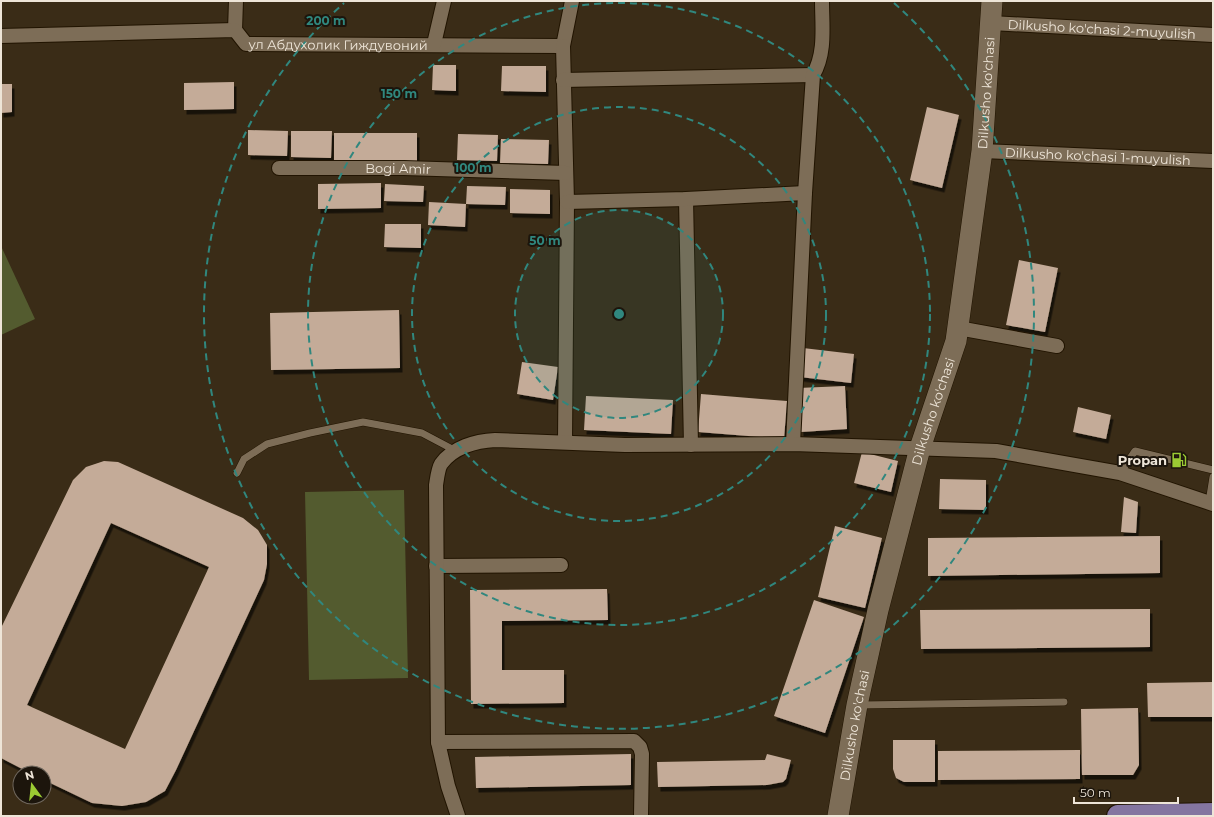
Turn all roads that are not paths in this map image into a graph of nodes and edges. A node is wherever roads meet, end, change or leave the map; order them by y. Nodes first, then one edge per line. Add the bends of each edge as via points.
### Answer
1 (236, 1) edge
2 (444, 1) edge
3 (572, 1) edge
4 (822, 1) edge
5 (992, 1) edge
6 (991, 23) junction
7 (234, 30) junction
8 (1213, 35) edge
9 (1, 36) edge
10 (434, 44) junction
11 (563, 46) junction
12 (813, 75) junction
13 (564, 80) junction
14 (982, 151) junction
15 (1213, 161) edge
16 (279, 168) dead end
17 (566, 173) junction
18 (805, 193) junction
19 (686, 199) junction
20 (567, 202) junction
21 (958, 328) junction
22 (1057, 346) dead end
23 (565, 442) junction
24 (793, 444) junction
25 (691, 445) junction
26 (920, 448) junction
27 (456, 451) junction
28 (1213, 470) edge
29 (237, 473) dead end
30 (1120, 473) junction
31 (1213, 477) edge
32 (1211, 503) edge
33 (561, 565) dead end
34 (436, 566) junction
35 (1064, 702) dead end
36 (857, 705) junction
37 (438, 742) junction
38 (1213, 814) edge
39 (458, 816) edge
40 (640, 816) edge
41 (838, 816) edge
42 (1118, 816) edge

1 - 7 street
2 - 10 street
3 - 11 street
4 - 12 street via 820,64
5 - 6 street, Dilkusho ko'chasi
6 - 8 street, Dilkusho ko'chasi 2-muyulish
6 - 14 street, Dilkusho ko'chasi
7 - 9 street, ул Абдухолик Гиждувоний
7 - 10 street, ул Абдухолик Гиждувоний via 246,44
10 - 11 street, ул Абдухолик Гиждувоний
11 - 13 street
12 - 13 street
12 - 18 street
13 - 17 street
14 - 15 street, Dilkusho ko'chasi 1-muyulish
14 - 21 street, Dilkusho ko'chasi
16 - 17 street via 404,168
17 - 20 street
18 - 19 street
18 - 24 street
19 - 20 street
19 - 25 street
20 - 23 street
21 - 22 street
21 - 26 street, Dilkusho ko'chasi via 956,341
23 - 25 street
23 - 27 street via 483,441
24 - 25 street
24 - 26 street
26 - 30 street via 996,451
26 - 36 street, Dilkusho ko'chasi via 878,610
27 - 29 lane via 422,433 363,422 267,444 244,459
27 - 34 street via 441,464 436,485
28 - 30 lane via 1135,451
30 - 32 street
31 - 32 lane
33 - 34 street
34 - 37 street
35 - 36 lane
36 - 41 street, Dilkusho ko'chasi
37 - 39 street
37 - 40 street via 634,741 642,754
38 - 42 main road

